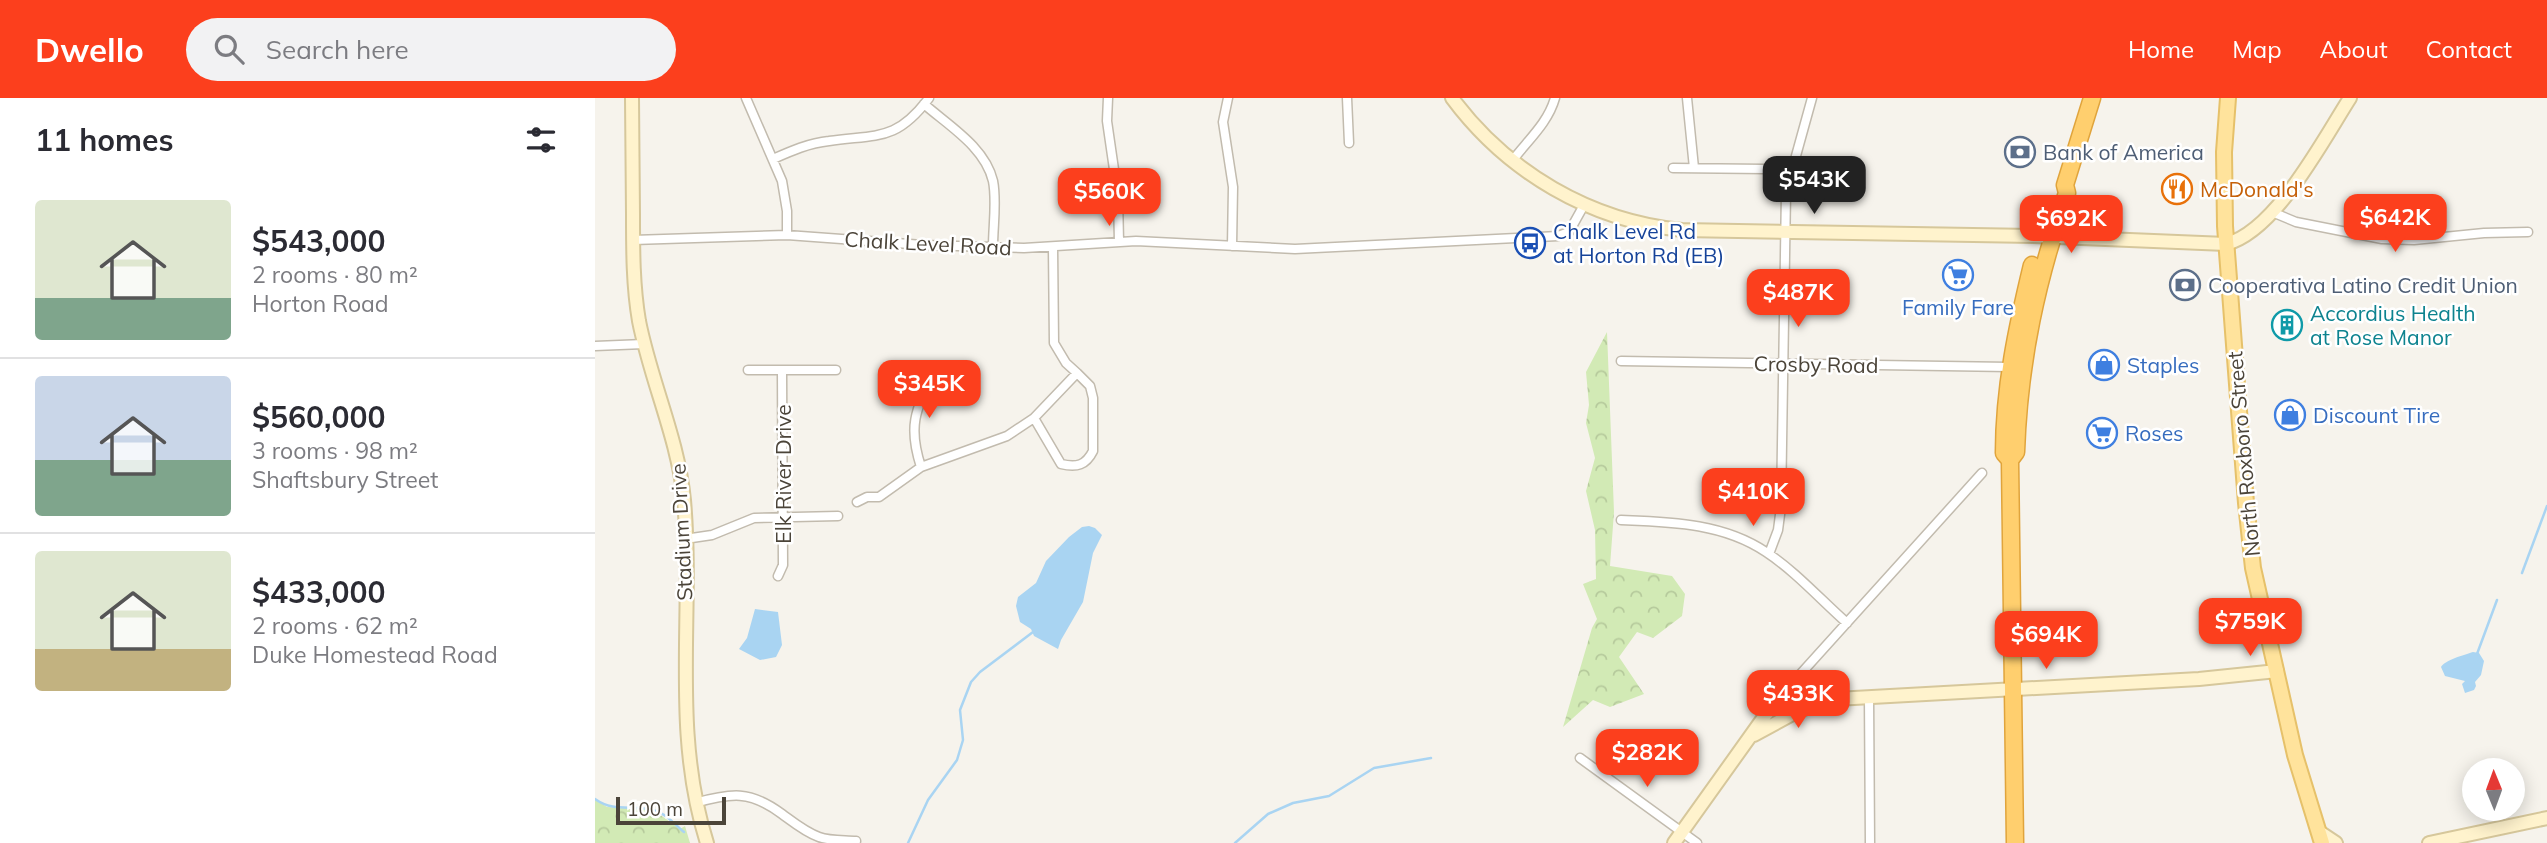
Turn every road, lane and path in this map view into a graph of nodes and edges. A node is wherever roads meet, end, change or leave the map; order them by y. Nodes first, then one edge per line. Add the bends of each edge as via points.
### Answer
1 (632, 98) edge
2 (746, 98) edge
3 (1108, 98) edge
4 (1228, 98) edge
5 (1347, 98) edge
6 (1452, 98) edge
7 (1555, 98) edge
8 (1687, 98) edge
9 (1812, 98) edge
10 (2092, 98) edge
11 (2228, 98) edge
12 (2350, 98) edge
13 (927, 101) edge
14 (1349, 143) dead end
15 (773, 159) junction
16 (1512, 161) junction
17 (1673, 168) dead end
18 (1694, 168) junction
19 (1789, 174) junction
20 (1584, 205) junction
21 (2272, 212) junction
22 (2528, 232) dead end
23 (1785, 233) junction
24 (787, 236) junction
25 (2046, 237) junction
26 (633, 240) junction
27 (1119, 242) junction
28 (2226, 244) junction
29 (1232, 246) junction
30 (993, 247) junction
31 (1052, 247) junction
32 (644, 344) junction
33 (595, 346) edge
34 (1621, 361) dead end
35 (1783, 363) junction
36 (2010, 367) junction
37 (748, 370) dead end
38 (836, 370) dead end
39 (782, 371) junction
40 (1077, 373) junction
41 (933, 374) dead end
42 (1034, 418) junction
43 (2010, 460) junction
44 (921, 467) junction
45 (1982, 473) dead end
46 (857, 502) dead end
47 (838, 516) dead end
48 (784, 517) junction
49 (1621, 520) dead end
50 (685, 539) junction
51 (1769, 554) junction
52 (778, 576) dead end
53 (1847, 623) junction
54 (2277, 671) junction
55 (1796, 679) junction
56 (2013, 689) junction
57 (1869, 697) junction
58 (1836, 699) junction
59 (1748, 739) junction
60 (1580, 758) dead end
61 (695, 803) junction
62 (2547, 818) edge
63 (1678, 837) edge
64 (2320, 837) edge
65 (856, 841) dead end
66 (706, 843) edge
67 (1697, 843) edge
68 (1870, 843) edge
69 (2015, 843) edge
70 (2336, 843) edge
71 (2429, 843) edge

1 - 26 street, Stadium Drive
2 - 15 street
3 - 27 street
4 - 29 street via 1223,122 1233,187
5 - 14 street
6 - 16 street
7 - 16 street via 1551,111
8 - 18 street
9 - 19 street
10 - 25 highway via 2065,185 2057,192
11 - 28 main road, North Roxboro Street via 2223,166
12 - 21 street
13 - 15 street via 903,125 883,135 813,144
13 - 30 street via 988,167 994,187
15 - 24 street via 786,196
16 - 20 street
17 - 18 street
18 - 19 street via 1766,169
19 - 23 street
20 - 23 street via 1660,228
20 - 29 street, Chalk Level Road via 1569,232 1558,236 1295,249
21 - 22 street via 2296,222 2382,239
21 - 28 street via 2252,232
23 - 25 street
23 - 35 street
24 - 26 street, Chalk Level Road
24 - 30 street, Chalk Level Road
25 - 28 street
25 - 36 highway via 2015,331
25 - 43 highway via 2024,351 2016,453
26 - 32 street, Stadium Drive
27 - 29 street, Chalk Level Road
27 - 31 street, Chalk Level Road
28 - 54 main road, North Roxboro Street via 2252,555
30 - 31 street, Chalk Level Road
31 - 40 street via 1055,342
32 - 33 street
32 - 50 street, Stadium Drive via 677,452
34 - 35 street, Crosby Road
35 - 36 street, Crosby Road
35 - 51 street via 1781,517
36 - 43 highway via 2004,453
37 - 39 street
38 - 39 street
39 - 48 street, Elk River Drive
40 - 42 street
40 - 42 street via 1090,386 1093,398 1090,457 1078,466 1061,464
41 - 44 street via 916,408 913,429
42 - 44 street via 1007,436
43 - 56 highway
44 - 46 street via 879,497
45 - 53 street
47 - 48 street
48 - 50 street via 754,517 712,535
48 - 52 street, Elk River Drive via 783,565
49 - 51 street via 1702,526
50 - 61 street, Stadium Drive via 686,730
51 - 53 street
53 - 55 street
54 - 56 street
54 - 64 main road, North Roxboro Street via 2295,755
55 - 58 street via 1818,696
55 - 59 street
56 - 57 street
56 - 69 highway
57 - 58 street
57 - 68 street
58 - 59 street via 1800,710
59 - 63 street
60 - 63 street
61 - 65 street via 751,796 820,837
61 - 66 street, Stadium Drive
62 - 71 street
63 - 67 street
64 - 70 street

